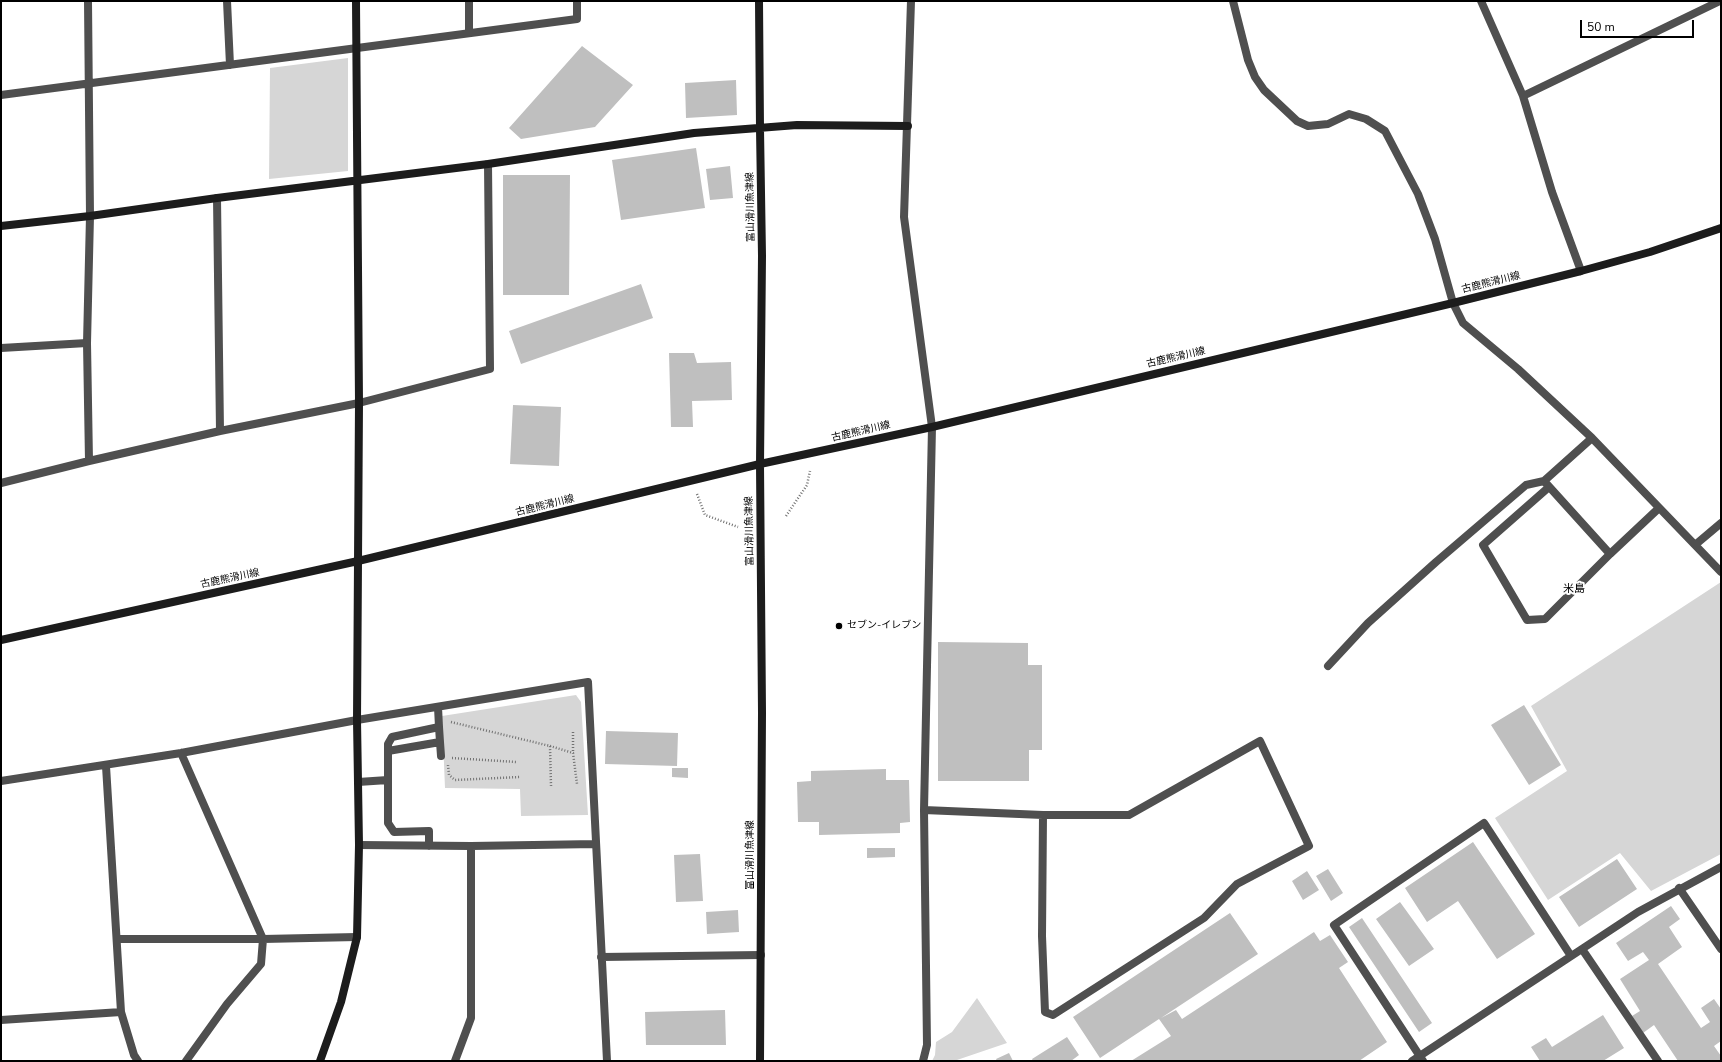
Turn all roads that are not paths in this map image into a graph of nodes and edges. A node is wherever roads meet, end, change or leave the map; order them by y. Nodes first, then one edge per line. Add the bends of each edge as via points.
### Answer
1 (88, 1) edge
2 (227, 1) edge
3 (356, 1) edge
4 (470, 1) edge
5 (577, 1) edge
6 (760, 1) edge
7 (911, 1) edge
8 (1233, 1) edge
9 (1481, 1) edge
10 (1720, 1) edge
11 (469, 33) junction
12 (356, 48) junction
13 (230, 65) junction
14 (88, 85) junction
15 (1, 95) edge
16 (1523, 96) junction
17 (908, 126) junction
18 (760, 129) junction
19 (488, 164) junction
20 (356, 181) junction
21 (217, 198) junction
22 (90, 216) junction
23 (1, 226) edge
24 (1721, 228) edge
25 (1581, 271) junction
26 (1453, 303) junction
27 (87, 343) junction
28 (1, 348) edge
29 (359, 403) junction
30 (932, 427) junction
31 (220, 431) junction
32 (1592, 438) junction
33 (89, 461) junction
34 (760, 464) junction
35 (1, 483) edge
36 (1547, 484) junction
37 (1659, 508) junction
38 (1721, 523) edge
39 (1695, 545) junction
40 (1610, 554) junction
41 (358, 561) junction
42 (1721, 572) edge
43 (1, 640) edge
44 (1328, 666) dead end
45 (438, 707) junction
46 (357, 720) junction
47 (439, 727) junction
48 (440, 742) junction
49 (388, 751) junction
50 (180, 753) junction
51 (444, 757) road end
52 (106, 766) junction
53 (388, 780) junction
54 (1, 781) edge
55 (358, 782) junction
56 (924, 810) junction
57 (1043, 815) junction
58 (596, 844) junction
59 (359, 845) junction
60 (430, 846) junction
61 (471, 846) junction
62 (1721, 867) edge
63 (1679, 888) junction
64 (357, 937) junction
65 (118, 939) junction
66 (263, 939) junction
67 (1721, 948) edge
68 (1582, 949) junction
69 (760, 955) junction
70 (1571, 956) junction
71 (602, 957) junction
72 (121, 1012) junction
73 (1, 1020) edge
74 (1421, 1058) edge
75 (138, 1061) edge
76 (186, 1061) edge
77 (320, 1061) edge
78 (455, 1061) edge
79 (607, 1061) edge
80 (760, 1061) edge
81 (923, 1061) edge
82 (1412, 1061) edge
83 (1658, 1061) edge

1 - 14 street
2 - 13 street
3 - 12 main road
4 - 11 street
5 - 11 street via 577,19
6 - 18 main road, 富山滑川魚津線
7 - 17 street
8 - 26 street via 1255,77 1264,90 1297,121 1308,126 1328,124 1349,114 1366,119 1385,131 1418,194 1435,239
9 - 16 street
10 - 16 street
11 - 12 street
12 - 13 street
12 - 20 main road
13 - 14 street
14 - 15 street
14 - 22 street
16 - 25 street via 1552,192
17 - 18 main road via 797,125
17 - 30 street via 904,217
18 - 19 main road via 694,133
18 - 34 main road, 富山滑川魚津線
19 - 20 main road
19 - 29 street via 490,369
20 - 21 main road
20 - 29 main road
21 - 22 main road
21 - 31 street
22 - 23 main road
22 - 27 street
24 - 25 main road, 古鹿熊滑川線 via 1650,252
25 - 26 main road, 古鹿熊滑川線
26 - 30 main road, 古鹿熊滑川線
26 - 32 street via 1463,323 1518,369
27 - 28 street
27 - 33 street
29 - 31 street
29 - 41 main road
30 - 34 main road, 古鹿熊滑川線
30 - 56 street
31 - 33 street
32 - 36 street
32 - 37 street
33 - 35 street
34 - 41 main road, 古鹿熊滑川線
34 - 69 main road, 富山滑川魚津線
36 - 40 street
36 - 40 street via 1483,545 1527,620 1545,619
36 - 44 street via 1526,485 1368,623
37 - 39 street
37 - 40 street
38 - 39 street
39 - 42 street
41 - 43 main road, 古鹿熊滑川線
41 - 46 main road
45 - 46 street
45 - 47 street
45 - 58 street via 588,682
46 - 50 street
46 - 55 main road
47 - 48 street
47 - 49 street via 392,738 388,744
48 - 49 street
48 - 51 street
49 - 53 street
50 - 52 street
50 - 66 street
52 - 54 street
52 - 65 street
53 - 55 street
53 - 60 street via 388,823 394,832 429,831
55 - 59 main road
56 - 57 street
56 - 81 street via 927,1045
57 - 57 street via 1042,936 1045,1012 1053,1015 1204,918 1237,884 1309,846 1260,741 1129,814
58 - 61 street
58 - 71 street
59 - 60 street
59 - 64 main road
60 - 61 street
61 - 78 street via 471,1018
62 - 63 street
63 - 67 street
63 - 68 street
64 - 66 street
64 - 77 main road via 341,1002
65 - 66 street
65 - 72 street
66 - 76 street via 261,964 227,1004
68 - 70 street
68 - 83 street
69 - 71 street
69 - 80 main road, 富山滑川魚津線
70 - 74 street
70 - 74 street via 1484,823 1334,926
71 - 79 street
72 - 73 street
72 - 75 street
74 - 82 street

